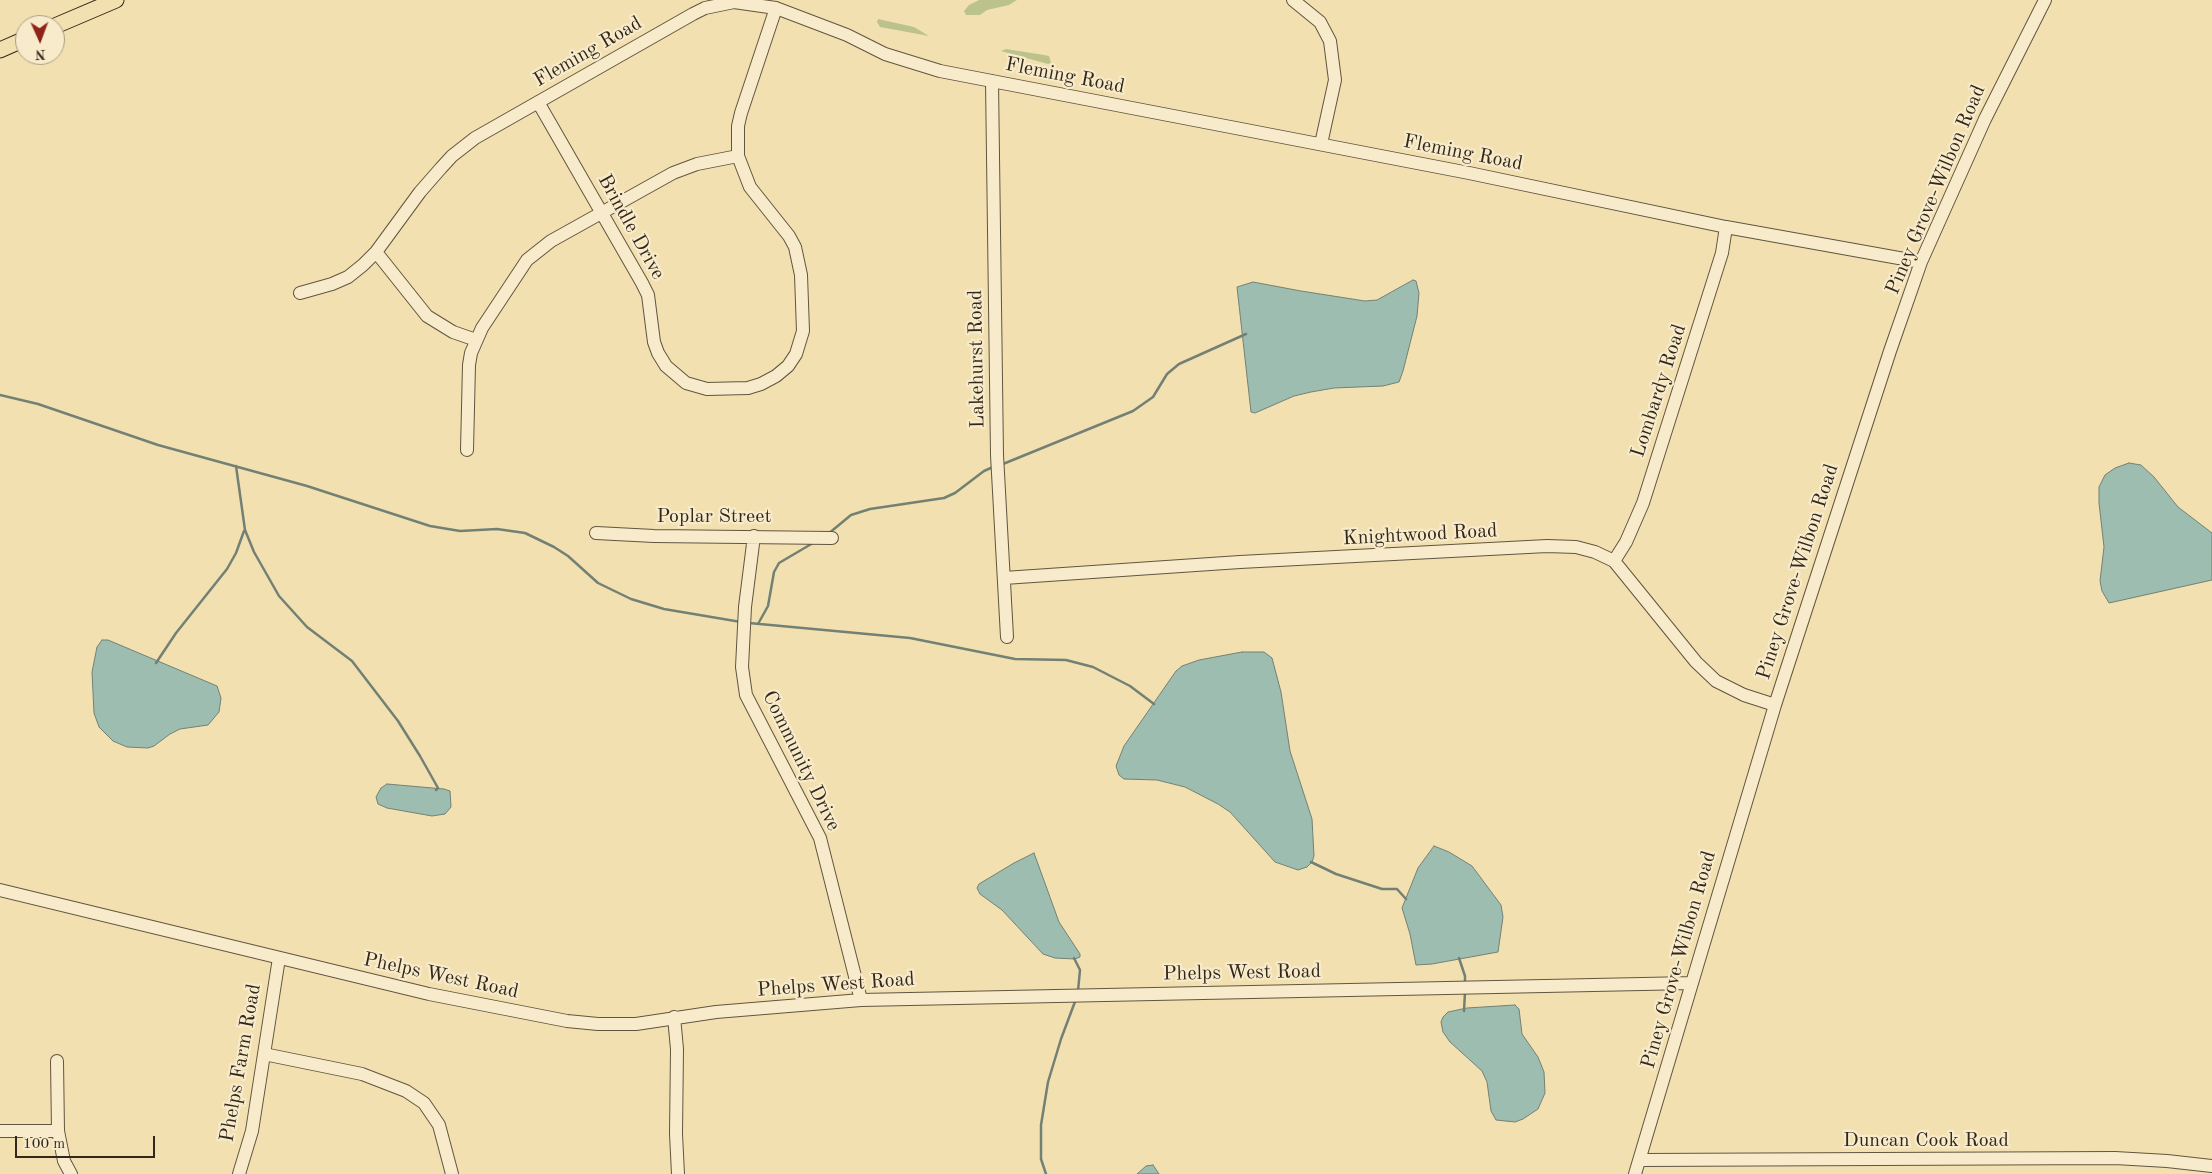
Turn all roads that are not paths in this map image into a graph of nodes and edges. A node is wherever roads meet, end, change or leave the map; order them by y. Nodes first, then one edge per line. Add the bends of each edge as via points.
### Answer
1 (116, 0) edge
2 (1293, 0) edge
3 (2045, 0) edge
4 (776, 8) junction
5 (65, 22) edge
6 (15, 43) edge
7 (0, 50) edge
8 (992, 81) junction
9 (538, 102) junction
10 (1321, 144) junction
11 (738, 156) junction
12 (602, 213) junction
13 (1726, 227) junction
14 (376, 252) junction
15 (1921, 262) junction
16 (300, 293) dead end
17 (476, 340) junction
18 (467, 450) dead end
19 (596, 533) dead end
20 (754, 536) junction
21 (832, 538) dead end
22 (1614, 561) junction
23 (1004, 578) junction
24 (1007, 637) dead end
25 (1775, 705) junction
26 (0, 890) edge
27 (279, 958) junction
28 (1691, 982) junction
29 (861, 1000) junction
30 (674, 1017) junction
31 (264, 1054) junction
32 (57, 1061) dead end
33 (0, 1131) edge
34 (58, 1131) junction
35 (1640, 1160) junction
36 (2212, 1166) edge
37 (71, 1174) edge
38 (239, 1174) edge
39 (452, 1174) edge
40 (678, 1174) edge
41 (1635, 1174) edge

1 - 5 main road
2 - 10 street via 1320,22 1330,41 1335,80
3 - 15 street, Piney Grove-Wilbon Road via 1985,119
4 - 8 street, Fleming Road via 847,35 885,54 940,71
4 - 9 street, Fleming Road via 734,2 705,8
4 - 11 street, Brindle Drive via 741,113
6 - 7 main road
8 - 10 street, Fleming Road
8 - 23 street, Lakehurst Road via 997,455
9 - 12 street, Brindle Drive
9 - 14 street, Fleming Road via 475,138 452,156 420,192
10 - 13 street, Fleming Road
11 - 12 street via 684,167
11 - 12 street, Brindle Drive via 750,187 795,247 801,275 803,331 796,354 788,366 762,384 733,389 706,388 686,382 666,366 654,342 648,295
12 - 17 street via 551,241 527,260
13 - 15 street, Fleming Road
13 - 22 street, Lombardy Road via 1722,253 1643,503
14 - 16 street, Fleming Road via 348,277
14 - 17 street via 427,316 453,332
15 - 25 street, Piney Grove-Wilbon Road
17 - 18 street via 469,365
19 - 20 street, Poplar Street
20 - 21 street, Poplar Street
20 - 29 street, Community Drive via 745,607 742,667 746,695 820,838
22 - 23 street, Knightwood Road via 1576,547 1547,546
22 - 25 street, Knightwood Road via 1696,662 1716,681
23 - 24 street, Lakehurst Road
25 - 28 street, Piney Grove-Wilbon Road
26 - 27 street, Phelps West Road
27 - 30 street, Phelps West Road via 429,994 567,1021 636,1024
27 - 31 street, Phelps Farm Road
28 - 29 street, Phelps West Road
28 - 35 street, Piney Grove-Wilbon Road
29 - 30 street, Phelps West Road
30 - 40 street
31 - 38 street, Phelps Farm Road via 252,1131
31 - 39 street via 362,1074 406,1091 424,1104 439,1125
32 - 34 street
33 - 34 street
34 - 37 street via 64,1161
35 - 36 street, Duncan Cook Road via 2115,1158
35 - 41 street, Piney Grove-Wilbon Road

